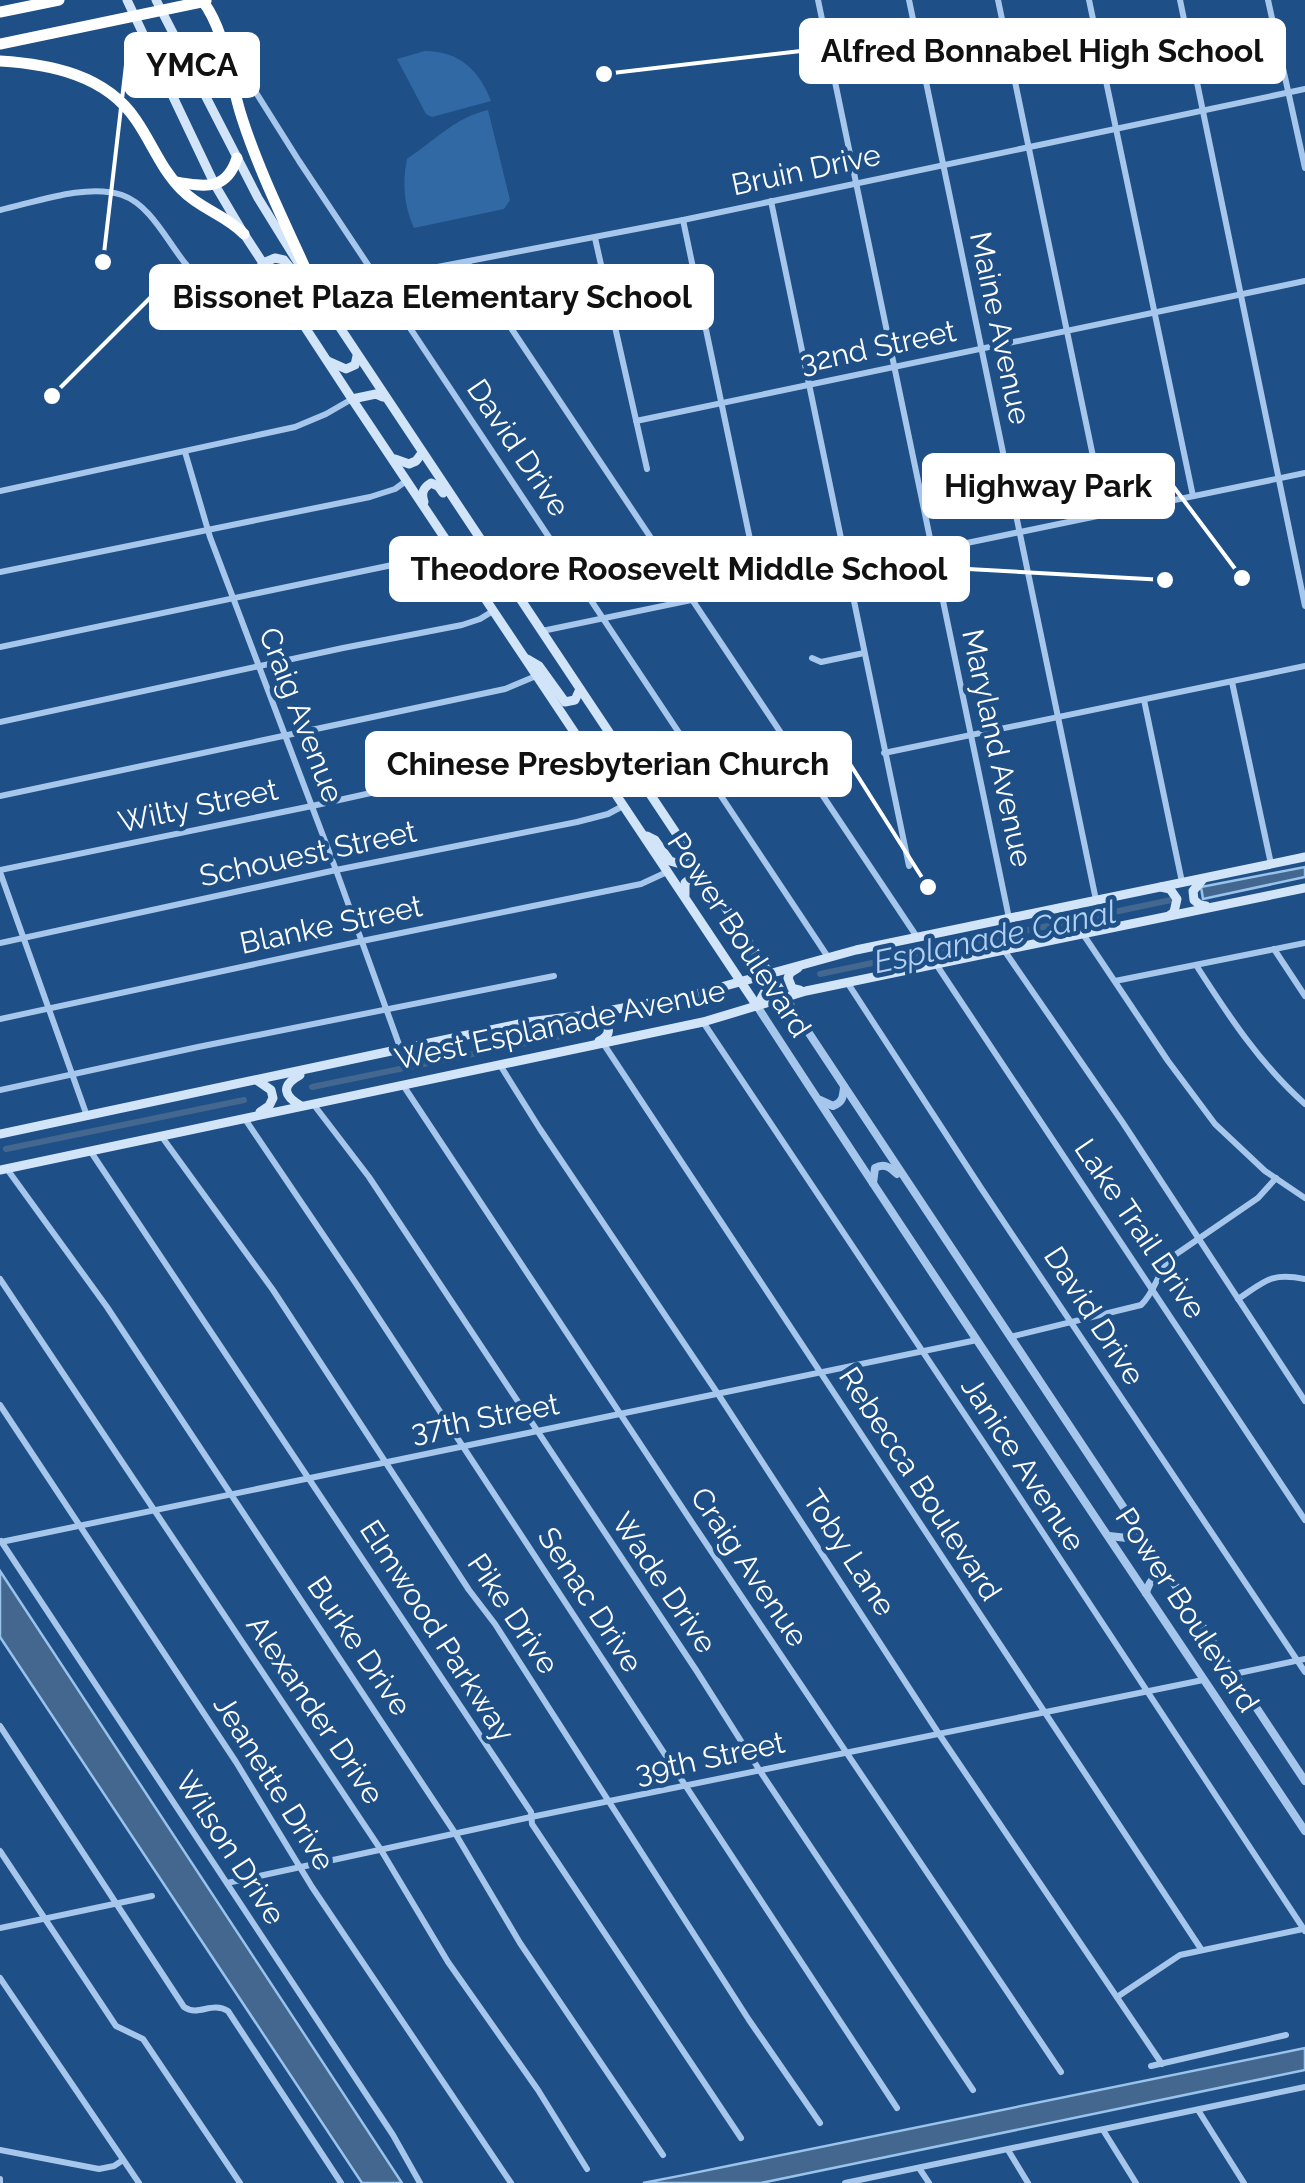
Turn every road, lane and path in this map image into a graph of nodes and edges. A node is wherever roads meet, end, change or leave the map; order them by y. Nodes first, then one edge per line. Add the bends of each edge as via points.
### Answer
1 (60, 0) edge
2 (127, 0) edge
3 (156, 0) edge
4 (202, 0) edge
5 (211, 0) edge
6 (818, 0) edge
7 (909, 0) edge
8 (998, 0) edge
9 (1089, 0) edge
10 (1180, 0) edge
11 (1268, 0) edge
12 (0, 12) edge
13 (0, 44) edge
14 (0, 61) edge
15 (238, 64) dead end
16 (1305, 89) edge
17 (1288, 92) junction
18 (1203, 110) junction
19 (1115, 129) junction
20 (1029, 146) junction
21 (238, 158) junction
22 (943, 164) junction
23 (1305, 168) edge
24 (175, 182) junction
25 (856, 182) junction
26 (214, 185) junction
27 (771, 201) junction
28 (0, 210) edge
29 (682, 220) junction
30 (244, 234) junction
31 (594, 238) junction
32 (467, 262) junction
33 (263, 264) junction
34 (294, 272) junction
35 (378, 278) junction
36 (1305, 281) edge
37 (276, 282) junction
38 (315, 290) junction
39 (1240, 294) junction
40 (1154, 312) junction
41 (1068, 330) junction
42 (982, 348) junction
43 (357, 356) junction
44 (326, 360) junction
45 (895, 366) junction
46 (809, 384) junction
47 (385, 398) junction
48 (352, 399) junction
49 (722, 402) junction
50 (636, 421) junction
51 (185, 452) junction
52 (422, 453) junction
53 (388, 454) junction
54 (647, 469) dead end
55 (1305, 473) edge
56 (1279, 479) junction
57 (406, 481) junction
58 (0, 491) edge
59 (1193, 496) junction
60 (454, 500) junction
61 (426, 510) junction
62 (1105, 514) junction
63 (208, 530) junction
64 (1020, 532) junction
65 (449, 546) junction
66 (1305, 546) edge
67 (1293, 549) junction
68 (933, 551) junction
69 (846, 570) junction
70 (0, 572) edge
71 (760, 586) junction
72 (233, 598) junction
73 (692, 600) junction
74 (1305, 606) edge
75 (493, 611) junction
76 (605, 618) junction
77 (541, 632) junction
78 (0, 647) edge
79 (864, 654) junction
80 (525, 658) junction
81 (812, 658) dead end
82 (1305, 666) edge
83 (259, 667) junction
84 (536, 676) junction
85 (1232, 682) junction
86 (580, 689) junction
87 (1144, 700) junction
88 (1059, 718) junction
89 (0, 722) edge
90 (971, 735) junction
91 (285, 736) junction
92 (580, 741) junction
93 (884, 752) junction
94 (0, 796) edge
95 (312, 806) junction
96 (624, 806) junction
97 (644, 835) junction
98 (686, 849) junction
99 (1305, 857) edge
100 (1271, 864) junction
101 (910, 866) dead end
102 (336, 870) junction
103 (0, 871) edge
104 (668, 871) junction
105 (1206, 877) junction
106 (1182, 882) junction
107 (710, 887) junction
108 (1159, 887) junction
109 (1305, 888) edge
110 (686, 898) junction
111 (1096, 900) junction
112 (1212, 907) junction
113 (1168, 916) junction
114 (1010, 918) junction
115 (1083, 934) junction
116 (917, 937) junction
117 (25, 938) junction
118 (362, 941) junction
119 (1305, 942) edge
120 (0, 944) edge
121 (1274, 949) junction
122 (1004, 950) junction
123 (828, 956) junction
124 (805, 963) junction
125 (936, 964) junction
126 (1196, 965) junction
127 (768, 974) junction
128 (554, 976) dead end
129 (1114, 981) junction
130 (740, 982) junction
131 (848, 982) junction
132 (806, 990) junction
133 (1305, 996) edge
134 (785, 998) junction
135 (757, 1006) junction
136 (50, 1009) junction
137 (386, 1010) junction
138 (594, 1014) junction
139 (0, 1020) edge
140 (703, 1022) junction
141 (603, 1044) junction
142 (588, 1047) junction
143 (401, 1050) junction
144 (500, 1065) junction
145 (312, 1069) junction
146 (72, 1074) junction
147 (258, 1081) junction
148 (403, 1085) junction
149 (844, 1086) junction
150 (0, 1090) edge
151 (816, 1098) junction
152 (314, 1104) junction
153 (1305, 1104) edge
154 (301, 1106) junction
155 (87, 1116) junction
156 (249, 1117) junction
157 (0, 1134) edge
158 (162, 1136) junction
159 (91, 1150) junction
160 (4, 1170) edge
161 (1276, 1178) junction
162 (873, 1184) junction
163 (908, 1184) junction
164 (1305, 1198) edge
165 (1200, 1238) junction
166 (0, 1279) edge
167 (1305, 1279) edge
168 (1153, 1289) junction
169 (1238, 1299) junction
170 (1072, 1322) junction
171 (1010, 1337) junction
172 (977, 1340) junction
173 (923, 1352) junction
174 (820, 1373) junction
175 (718, 1394) junction
176 (1305, 1401) edge
177 (0, 1404) edge
178 (622, 1414) junction
179 (536, 1431) junction
180 (462, 1446) junction
181 (384, 1462) junction
182 (308, 1477) junction
183 (230, 1493) junction
184 (154, 1509) junction
185 (1305, 1520) edge
186 (80, 1524) junction
187 (1135, 1526) junction
188 (1110, 1536) junction
189 (1, 1541) edge
190 (1170, 1580) junction
191 (1146, 1593) junction
192 (1302, 1660) edge
193 (1305, 1672) edge
194 (1234, 1674) junction
195 (1203, 1680) junction
196 (1148, 1692) junction
197 (1045, 1712) junction
198 (0, 1726) edge
199 (940, 1734) junction
200 (847, 1752) junction
201 (760, 1772) junction
202 (1305, 1781) edge
203 (685, 1787) junction
204 (608, 1802) junction
205 (532, 1818) junction
206 (1304, 1829) edge
207 (455, 1834) junction
208 (381, 1850) junction
209 (0, 1852) edge
210 (300, 1867) junction
211 (227, 1883) junction
212 (152, 1896) dead end
213 (116, 1904) junction
214 (45, 1918) junction
215 (0, 1928) edge
216 (1304, 1930) edge
217 (1201, 1949) junction
218 (0, 1978) edge
219 (1117, 1996) junction
220 (1286, 2035) dead end
221 (1162, 2064) junction
222 (1151, 2066) dead end
223 (1060, 2072) dead end
224 (1305, 2088) edge
225 (973, 2090) dead end
226 (897, 2108) dead end
227 (1198, 2110) junction
228 (820, 2123) dead end
229 (1103, 2130) junction
230 (742, 2138) dead end
231 (0, 2150) edge
232 (1008, 2150) junction
233 (664, 2155) dead end
234 (123, 2160) junction
235 (587, 2168) dead end
236 (919, 2168) junction
237 (138, 2183) edge
238 (240, 2183) edge
239 (340, 2183) edge
240 (420, 2183) edge
241 (511, 2183) edge
242 (845, 2183) edge
243 (929, 2183) edge
244 (1028, 2183) edge
245 (1136, 2183) edge
246 (1244, 2183) edge

1 - 12 highway
2 - 26 main road, Power Boulevard
3 - 21 main road, Power Boulevard
4 - 38 highway via 216,24 256,160
5 - 13 highway
6 - 25 street, Maryland Avenue
7 - 22 street, Maine Avenue
8 - 20 street
9 - 19 street
10 - 18 street
11 - 17 street
14 - 24 highway via 62,70 110,92
15 - 35 street, David Drive
16 - 17 street, Bruin Drive
17 - 18 street, Bruin Drive
17 - 23 street
18 - 19 street, Bruin Drive
18 - 39 street
19 - 20 street, Bruin Drive
19 - 40 street
20 - 22 street, Bruin Drive
20 - 41 street
21 - 26 highway via 229,176
21 - 38 main road, Power Boulevard
22 - 25 street, Bruin Drive
22 - 42 street, Maine Avenue
24 - 26 highway
24 - 30 highway
25 - 27 street, Bruin Drive
25 - 45 street, Maryland Avenue
26 - 30 main road, Power Boulevard
27 - 29 street, Bruin Drive
27 - 46 street
28 - 33 street via 92,190 114,193 152,215 206,284 236,282
29 - 31 street, Bruin Drive
29 - 49 street
30 - 33 main road, Power Boulevard
31 - 32 street, Bruin Drive
31 - 50 street
32 - 35 street, Bruin Drive
32 - 73 street
33 - 34 main road via 284,260
33 - 37 main road, Power Boulevard
34 - 37 main road via 281,271
34 - 38 main road
35 - 38 street, Bruin Drive
35 - 76 street, David Drive
36 - 39 street, 32nd Street
37 - 44 main road, Power Boulevard
38 - 43 main road, Power Boulevard
39 - 40 street, 32nd Street
39 - 56 street
40 - 41 street, 32nd Street
40 - 59 street
41 - 42 street, 32nd Street
41 - 62 street
42 - 45 street, 32nd Street
42 - 64 street, Maine Avenue
43 - 44 main road via 346,370
43 - 47 main road, Power Boulevard
44 - 48 main road, Power Boulevard
45 - 46 street, 32nd Street
45 - 68 street, Maryland Avenue
46 - 49 street, 32nd Street
46 - 69 street
47 - 48 main road
47 - 52 main road, Power Boulevard
48 - 51 street via 295,427
48 - 53 main road, Power Boulevard
49 - 50 street, 32nd Street
49 - 71 street
50 - 54 street
51 - 58 street
51 - 63 street, Craig Avenue
52 - 53 main road via 408,464
52 - 60 main road, Power Boulevard
53 - 57 main road, Power Boulevard
55 - 56 street
56 - 59 street
56 - 67 street
57 - 61 main road, Power Boulevard
57 - 63 street via 370,496
59 - 62 street
60 - 61 main road via 431,483 422,494
60 - 77 main road, Power Boulevard
61 - 65 main road, Power Boulevard
62 - 64 street
63 - 70 street
63 - 72 street, Craig Avenue
64 - 68 street
64 - 88 street, Maine Avenue
65 - 72 street via 397,564
65 - 75 main road, Power Boulevard
66 - 67 street
67 - 74 street
68 - 69 street
68 - 90 street, Maryland Avenue
69 - 71 street
69 - 79 street
71 - 73 street
72 - 78 street
72 - 83 street, Craig Avenue
73 - 76 street
73 - 116 street
75 - 80 main road, Power Boulevard
75 - 83 street via 462,625
76 - 77 street
76 - 123 street, David Drive
77 - 86 main road, Power Boulevard
79 - 81 street
79 - 93 street
80 - 84 main road, Power Boulevard
80 - 86 main road via 540,666 565,702 576,700
82 - 85 street
83 - 89 street
83 - 91 street, Craig Avenue
84 - 91 street via 505,690
84 - 92 main road, Power Boulevard
85 - 87 street
85 - 100 street
86 - 98 main road, Power Boulevard
87 - 88 street
87 - 106 street
88 - 90 street
88 - 111 street, Maine Avenue
90 - 93 street
90 - 114 street, Maryland Avenue
91 - 94 street
91 - 95 street, Craig Avenue
92 - 95 street, Wilty Street via 561,751
92 - 96 main road, Power Boulevard
93 - 101 street
95 - 102 street, Craig Avenue
95 - 103 street, Wilty Street
96 - 97 main road, Power Boulevard
96 - 102 street, Schouest Street via 577,822
97 - 98 main road via 674,862 683,860
97 - 104 main road, Power Boulevard
98 - 107 main road, Power Boulevard
99 - 100 main road, West Esplanade Avenue
100 - 105 main road, West Esplanade Avenue
102 - 117 street, Schouest Street
102 - 118 street, Craig Avenue
103 - 117 street
104 - 110 main road, Power Boulevard
104 - 118 street, Blanke Street via 641,884
105 - 106 main road, West Esplanade Avenue
105 - 112 main road via 1196,885 1194,900
106 - 108 main road, West Esplanade Avenue
107 - 110 main road via 691,878 683,888
107 - 127 main road, Power Boulevard
108 - 111 main road, West Esplanade Avenue
108 - 113 main road via 1177,899
109 - 112 main road, West Esplanade Avenue
110 - 130 main road, Power Boulevard
111 - 114 main road, West Esplanade Avenue
112 - 113 main road, West Esplanade Avenue
113 - 115 main road, West Esplanade Avenue
114 - 116 main road, West Esplanade Avenue
115 - 122 main road, West Esplanade Avenue
115 - 129 street
116 - 123 main road, West Esplanade Avenue
117 - 120 street, Schouest Street
117 - 136 street
118 - 136 street, Blanke Street
118 - 137 street, Craig Avenue
119 - 121 street
121 - 126 street
121 - 133 street
122 - 125 main road, West Esplanade Avenue
122 - 165 street
123 - 124 main road, West Esplanade Avenue
124 - 127 main road, West Esplanade Avenue
124 - 132 main road via 788,978 792,988
125 - 131 main road, West Esplanade Avenue
125 - 168 street, Lake Trail Drive
126 - 129 street
126 - 153 street via 1277,1079
127 - 130 main road, West Esplanade Avenue
127 - 134 main road, Power Boulevard
127 - 135 main road
128 - 137 street
129 - 161 street via 1215,1124
130 - 135 main road, Power Boulevard
130 - 138 main road, West Esplanade Avenue
131 - 132 main road, West Esplanade Avenue
131 - 170 street, David Drive
132 - 134 main road, West Esplanade Avenue
134 - 135 main road, West Esplanade Avenue
134 - 149 street, Power Boulevard
135 - 140 main road, West Esplanade Avenue
135 - 151 street, Power Boulevard
136 - 139 street, Blanke Street
136 - 146 street
137 - 143 street, Craig Avenue
137 - 146 street
138 - 142 main road via 609,1031
138 - 143 main road, West Esplanade Avenue
140 - 141 main road, West Esplanade Avenue
140 - 173 street, Janice Avenue
141 - 142 main road, West Esplanade Avenue
141 - 174 street, Rebecca Boulevard
142 - 144 main road, West Esplanade Avenue
143 - 145 main road, West Esplanade Avenue
144 - 148 main road, West Esplanade Avenue
144 - 175 street, Toby Lane
145 - 147 main road, West Esplanade Avenue
145 - 154 main road via 287,1088
146 - 150 street
146 - 155 street
147 - 155 main road, West Esplanade Avenue
147 - 156 main road via 273,1098
148 - 152 main road, West Esplanade Avenue
148 - 178 street, Craig Avenue
149 - 151 street via 843,1099 833,1106
149 - 163 street, Power Boulevard
151 - 162 street, Power Boulevard
152 - 154 main road, West Esplanade Avenue
152 - 179 street, Wade Drive via 369,1176
154 - 156 main road, West Esplanade Avenue
155 - 157 main road, West Esplanade Avenue
156 - 158 main road, West Esplanade Avenue
156 - 180 street, Senac Drive
158 - 159 main road, West Esplanade Avenue
158 - 181 street, Pike Drive via 273,1290
159 - 160 main road, West Esplanade Avenue
159 - 182 street, Elmwood Parkway
160 - 183 street, Burke Drive via 107,1307
161 - 164 street
161 - 165 street
162 - 163 street via 874,1168 884,1166
162 - 172 street, Power Boulevard
163 - 171 street, Power Boulevard
165 - 168 street via 1162,1267
165 - 169 street
166 - 184 street, Alexander Drive
167 - 169 street via 1274,1277
168 - 170 street via 1136,1307
168 - 185 street, Lake Trail Drive
169 - 176 street
170 - 171 street
170 - 192 street, David Drive
171 - 187 street, Power Boulevard
172 - 173 street, 37th Street
172 - 188 street, Power Boulevard
173 - 174 street, 37th Street
173 - 196 street, Janice Avenue
174 - 175 street, 37th Street
174 - 197 street, Rebecca Boulevard
175 - 178 street, 37th Street
175 - 199 street, Toby Lane
177 - 186 street, Jeanette Drive
178 - 179 street, 37th Street
178 - 200 street, Craig Avenue
179 - 180 street, 37th Street
179 - 201 street, Wade Drive
180 - 181 street, 37th Street
180 - 203 street, Senac Drive
181 - 182 street, 37th Street
181 - 204 street, Pike Drive
182 - 183 street, 37th Street
182 - 205 street, Elmwood Parkway
183 - 184 street, 37th Street
183 - 207 street, Burke Drive
184 - 186 street, 37th Street
184 - 208 street, Alexander Drive
186 - 189 street, 37th Street
186 - 210 street, Jeanette Drive
187 - 188 street via 1126,1538
187 - 190 street, Power Boulevard
188 - 191 street, Power Boulevard
189 - 211 street, Wilson Drive
190 - 191 street via 1153,1578
190 - 194 street, Power Boulevard
191 - 195 street, Power Boulevard
192 - 193 street, David Drive
192 - 194 street
194 - 202 street, Power Boulevard
195 - 196 street, 39th Street
195 - 206 street, Power Boulevard
196 - 197 street, 39th Street
196 - 216 street, Janice Avenue
197 - 199 street, 39th Street
197 - 217 street, Rebecca Boulevard
198 - 213 street
199 - 200 street, 39th Street
199 - 219 street, Toby Lane
200 - 201 street, 39th Street
200 - 223 street, Craig Avenue
201 - 203 street, 39th Street
201 - 225 street, Wade Drive
203 - 204 street, 39th Street
203 - 226 street, Senac Drive
204 - 205 street, 39th Street
204 - 228 street, Pike Drive
205 - 207 street, 39th Street
205 - 230 street, Elmwood Parkway
207 - 208 street, 39th Street
207 - 233 street, Burke Drive via 520,1943
208 - 210 street, 39th Street
208 - 235 street, Alexander Drive
209 - 214 street
210 - 211 street, 39th Street
210 - 241 street, Jeanette Drive
211 - 240 street, Wilson Drive
212 - 213 street
213 - 214 street
213 - 239 street via 184,2007 228,2011
214 - 215 street
214 - 238 street via 116,2026 144,2039
216 - 217 street
217 - 219 street via 1180,1955
218 - 234 street
219 - 221 street, Toby Lane
220 - 221 street
221 - 222 street
224 - 227 street
227 - 229 street
227 - 246 street
229 - 232 street
229 - 245 street
231 - 234 street via 99,2168
232 - 236 street
232 - 244 street
234 - 237 street
236 - 242 street
236 - 243 street

